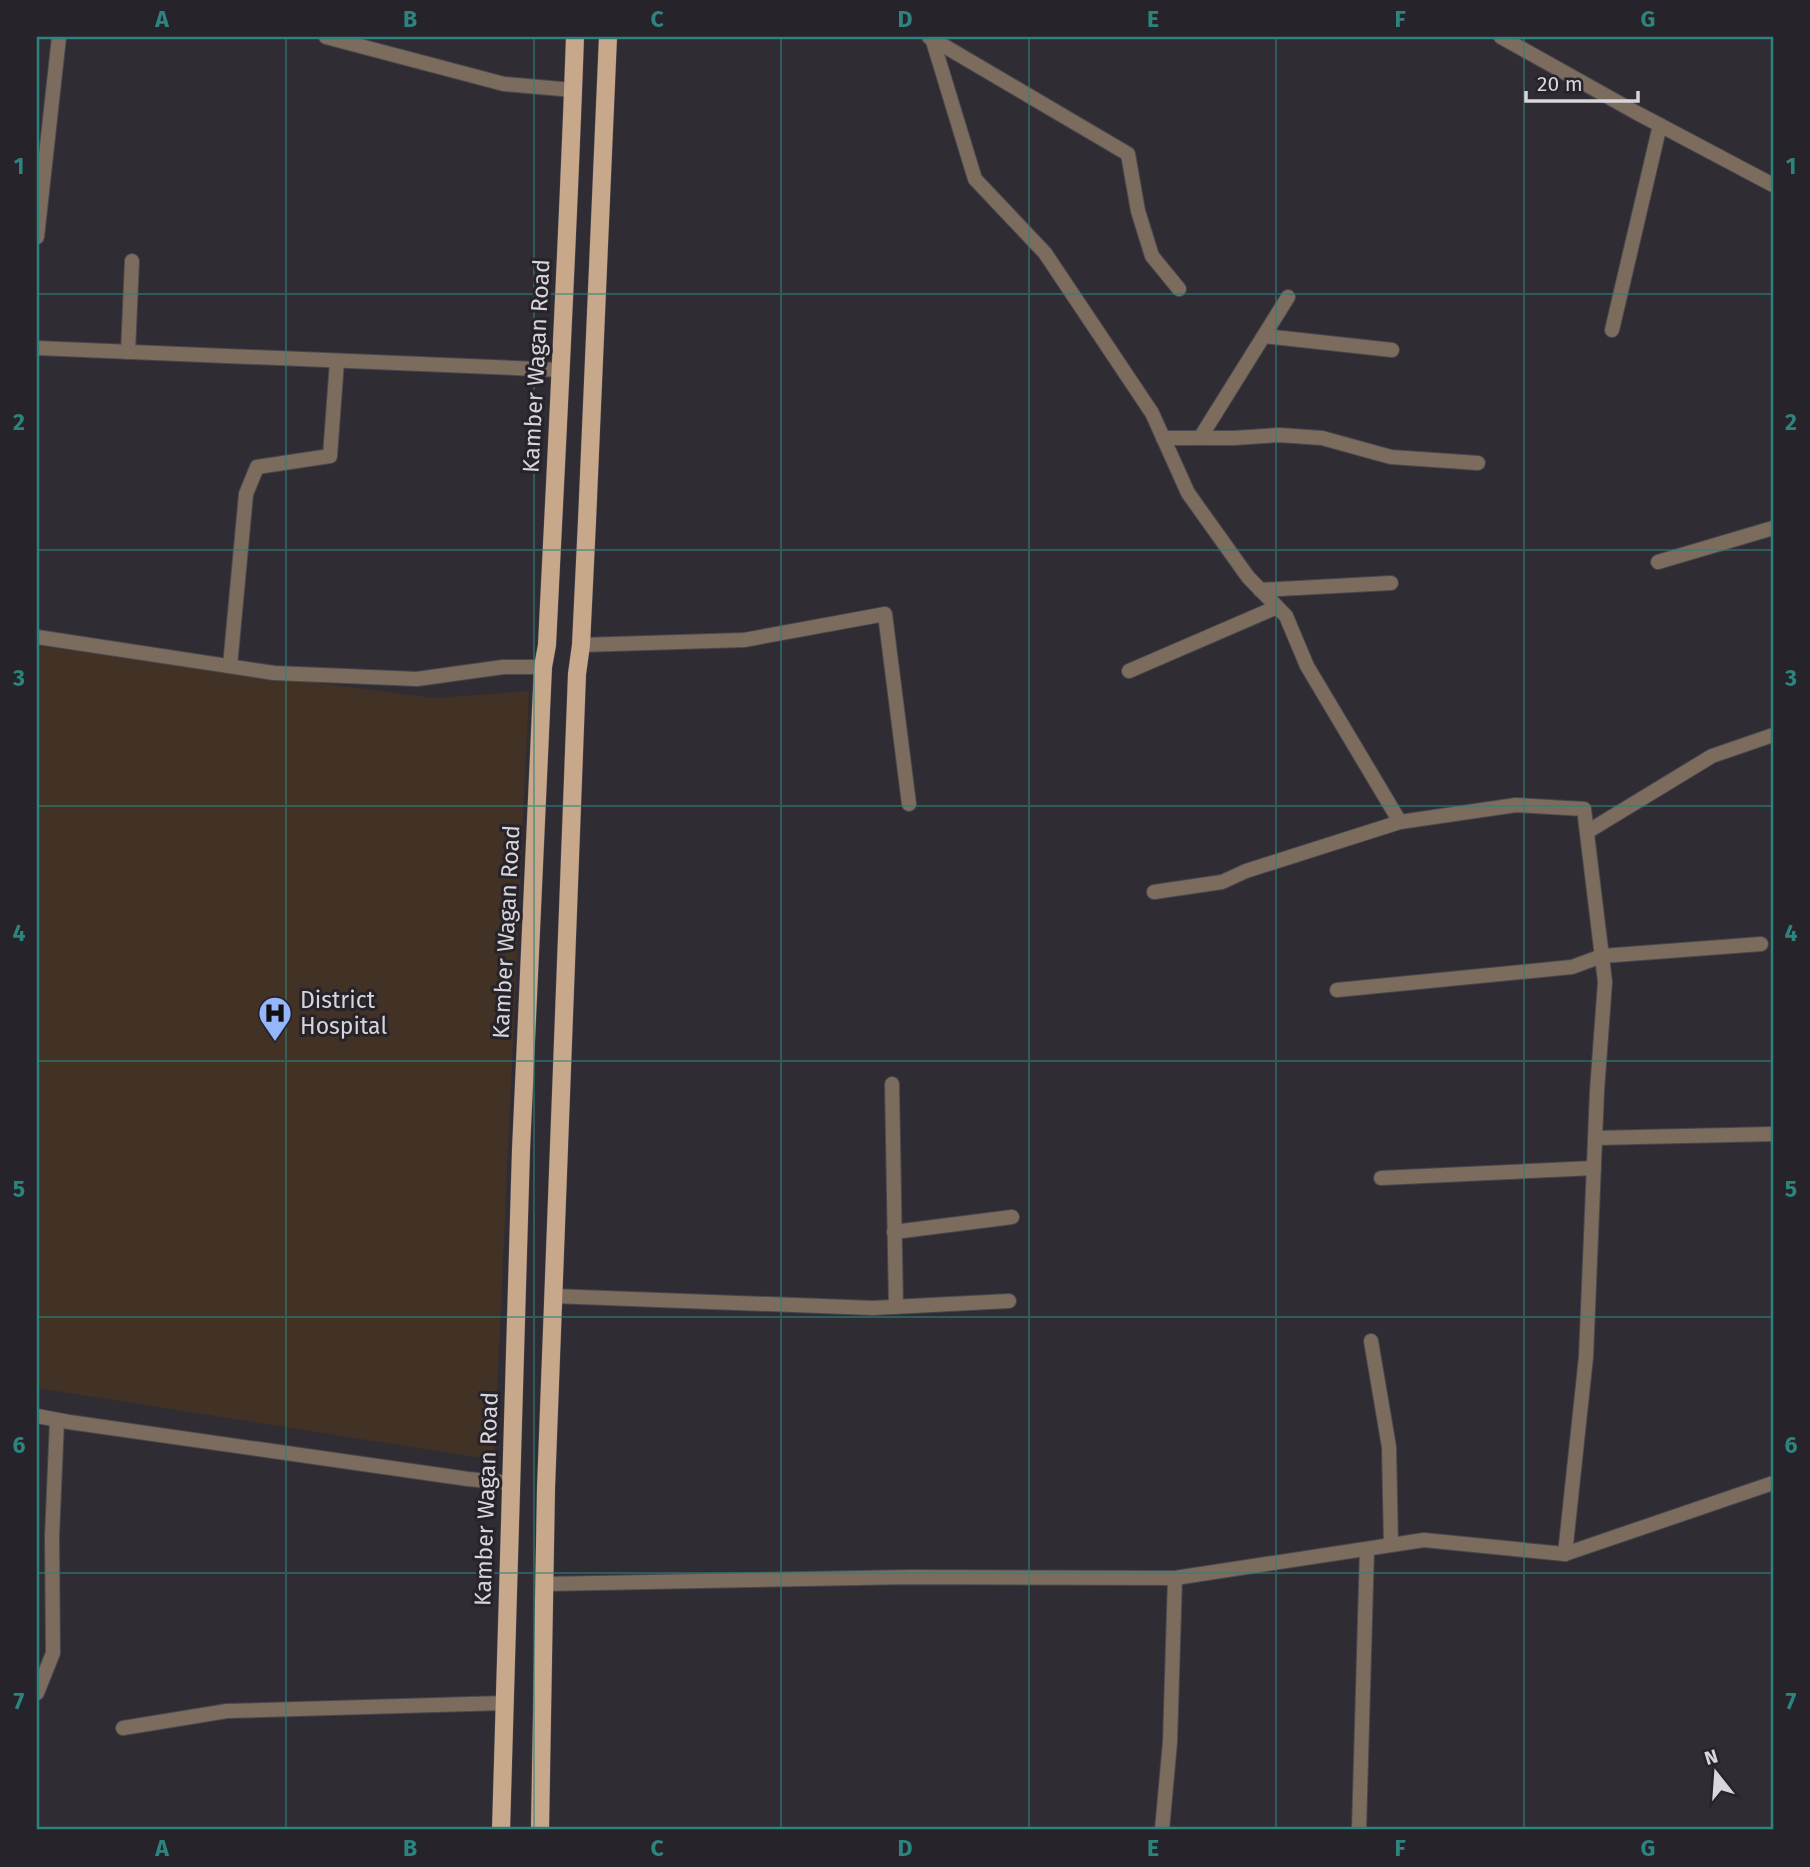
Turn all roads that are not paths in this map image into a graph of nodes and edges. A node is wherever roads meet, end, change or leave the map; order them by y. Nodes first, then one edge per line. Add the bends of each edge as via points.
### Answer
1 (59, 37) edge
2 (326, 37) edge
3 (575, 37) edge
4 (608, 37) edge
5 (931, 37) edge
6 (1501, 37) edge
7 (573, 90) junction
8 (1660, 125) junction
9 (1773, 185) edge
10 (37, 237) edge
11 (132, 261) dead end
12 (1180, 289) dead end
13 (1288, 297) dead end
14 (1612, 330) dead end
15 (1264, 336) junction
16 (37, 348) edge
17 (1392, 350) dead end
18 (128, 352) junction
19 (337, 361) junction
20 (561, 370) junction
21 (1163, 438) junction
22 (1200, 438) junction
23 (1478, 463) dead end
24 (1773, 527) edge
25 (1658, 562) dead end
26 (1391, 583) dead end
27 (1260, 590) junction
28 (1277, 607) junction
29 (37, 637) edge
30 (581, 645) junction
31 (230, 666) junction
32 (543, 667) junction
33 (1129, 671) dead end
34 (1773, 735) edge
35 (909, 804) dead end
36 (1400, 822) junction
37 (1587, 832) junction
38 (1154, 892) dead end
39 (1761, 944) dead end
40 (1602, 956) junction
41 (1337, 990) dead end
42 (892, 1084) dead end
43 (1773, 1134) edge
44 (1595, 1138) junction
45 (1594, 1168) junction
46 (1381, 1178) dead end
47 (1012, 1217) dead end
48 (894, 1232) junction
49 (553, 1296) junction
50 (1009, 1301) dead end
51 (896, 1307) junction
52 (1371, 1341) dead end
53 (37, 1416) edge
54 (57, 1420) junction
55 (511, 1483) junction
56 (1773, 1483) edge
57 (1391, 1545) junction
58 (1367, 1549) junction
59 (1564, 1555) junction
60 (1175, 1578) junction
61 (546, 1584) junction
62 (40, 1677) edge
63 (37, 1693) edge
64 (505, 1703) junction
65 (123, 1728) dead end
66 (501, 1830) edge
67 (540, 1830) edge
68 (1162, 1830) edge
69 (1359, 1830) edge

1 - 10 street
2 - 7 street via 504,84
3 - 7 main road, Kamber Wagan Road
4 - 30 main road
5 - 12 street via 1128,154 1152,257
5 - 21 street via 975,179 1045,253 1152,413
6 - 8 street
7 - 20 main road, Kamber Wagan Road
8 - 9 street
8 - 14 street
11 - 18 street
13 - 15 street
15 - 17 street
15 - 22 street
16 - 18 street
18 - 19 street
19 - 20 street
19 - 31 street via 330,456 257,467 246,494
20 - 32 main road, Kamber Wagan Road
21 - 22 street
21 - 27 street via 1188,493
22 - 23 street via 1279,435 1322,439 1391,457
24 - 25 street
26 - 27 street
27 - 28 street
28 - 33 street
28 - 36 street
29 - 31 street
30 - 35 street via 744,640 885,614
30 - 49 main road
31 - 32 street via 274,673 417,679 503,667
32 - 55 main road, Kamber Wagan Road
34 - 37 street via 1712,756
36 - 37 street via 1516,805 1584,809
36 - 38 street via 1222,882
37 - 40 street
39 - 40 street
40 - 41 street via 1572,967
40 - 44 street via 1605,982
42 - 48 street
43 - 44 street
44 - 45 street
45 - 46 street
45 - 59 street via 1586,1357
47 - 48 street
48 - 51 street
49 - 51 street
49 - 61 main road
50 - 51 street
52 - 57 street via 1389,1447
53 - 54 street
54 - 55 street
54 - 62 street via 53,1653
55 - 64 main road, Kamber Wagan Road
56 - 59 street
57 - 58 street
57 - 59 street via 1424,1540
58 - 60 street
58 - 69 street
60 - 61 street via 911,1577
60 - 68 street
61 - 67 main road
62 - 63 street
64 - 65 street via 227,1711
64 - 66 main road, Kamber Wagan Road

